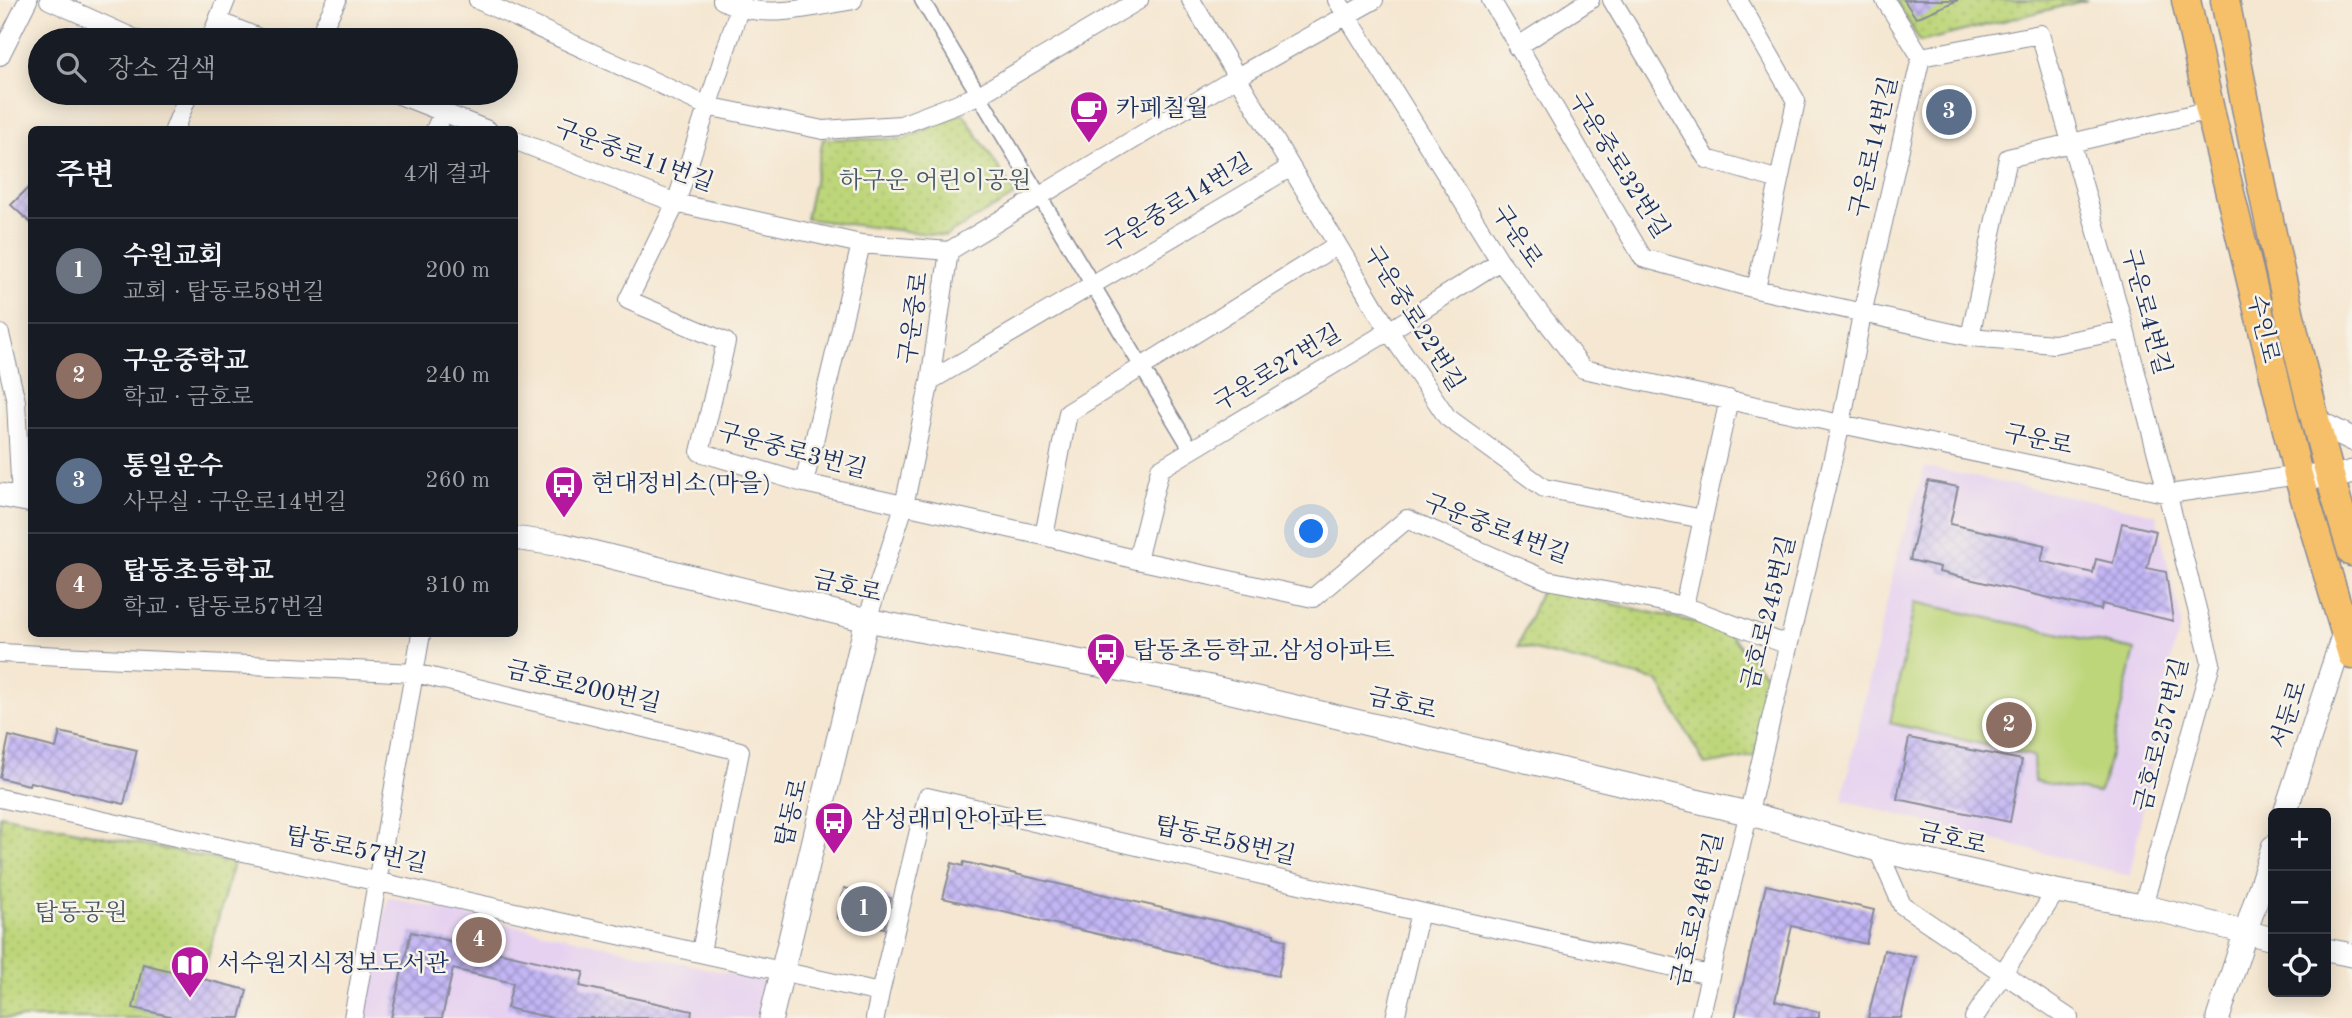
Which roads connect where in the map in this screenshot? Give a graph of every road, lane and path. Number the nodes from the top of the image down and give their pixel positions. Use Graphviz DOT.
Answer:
graph roads {
  1 [pos="28,0"];
  2 [pos="49,0"];
  3 [pos="226,0"];
  4 [pos="337,0"];
  5 [pos="478,0"];
  6 [pos="722,0"];
  7 [pos="853,0"];
  8 [pos="922,0"];
  9 [pos="1139,0"];
  10 [pos="1191,0"];
  11 [pos="1374,0"];
  12 [pos="1490,0"];
  13 [pos="1590,0"];
  14 [pos="1612,0"];
  15 [pos="1738,0"];
  16 [pos="1885,0"];
  17 [pos="2186,0"];
  18 [pos="2225,0"];
  19 [pos="741,5"];
  20 [pos="1342,8"];
  21 [pos="218,21"];
  22 [pos="111,28"];
  23 [pos="215,28"];
  24 [pos="235,28"];
  25 [pos="323,28"];
  26 [pos="1517,47"];
  27 [pos="0,56"];
  28 [pos="1921,57"];
  29 [pos="1237,77"];
  30 [pos="979,95"];
  31 [pos="184,105"];
  32 [pos="425,105"];
  33 [pos="707,106"];
  34 [pos="2210,110"];
  35 [pos="443,112"];
  36 [pos="175,126"];
  37 [pos="437,126"];
  38 [pos="478,126"];
  39 [pos="518,142"];
  40 [pos="2073,143"];
  41 [pos="1291,166"];
  42 [pos="1779,180"];
  43 [pos="1040,197"];
  44 [pos="676,203"];
  45 [pos="861,244"];
  46 [pos="1337,245"];
  47 [pos="949,251"];
  48 [pos="1500,261"];
  49 [pos="1092,285"];
  50 [pos="1756,289"];
  51 [pos="1862,313"];
  52 [pos="2125,330"];
  53 [pos="1389,331"];
  54 [pos="0,334"];
  55 [pos="1970,337"];
  56 [pos="1142,367"];
  57 [pos="930,381"];
  58 [pos="1729,399"];
  59 [pos="2316,421"];
  60 [pos="1842,424"];
  61 [pos="2352,439"];
  62 [pos="1191,449"];
  63 [pos="2298,475"];
  64 [pos="2342,475"];
  65 [pos="804,483"];
  66 [pos="2169,494"];
  67 [pos="17,498"];
  68 [pos="904,506"];
  69 [pos="1703,519"];
  70 [pos="1044,536"];
  71 [pos="518,539"];
  72 [pos="2352,549"];
  73 [pos="1137,561"];
  74 [pos="1685,606"];
  75 [pos="867,620"];
  76 [pos="421,637"];
  77 [pos="2348,644"];
  78 [pos="1788,645"];
  79 [pos="0,653"];
  80 [pos="415,673"];
  81 [pos="0,798"];
  82 [pos="2286,808"];
  83 [pos="1747,813"];
  84 [pos="1878,850"];
  85 [pos="2268,862"];
  86 [pos="375,880"];
  87 [pos="2056,891"];
  88 [pos="2143,906"];
  89 [pos="1420,912"];
  90 [pos="2245,933"];
  91 [pos="2268,938"];
  92 [pos="2331,951"];
  93 [pos="701,952"];
  94 [pos="2352,955"];
  95 [pos="781,971"];
  96 [pos="2003,974"];
  97 [pos="1710,975"];
  98 [pos="880,993"];
  99 [pos="353,1018"];
  100 [pos="771,1018"];
  101 [pos="875,1018"];
  102 [pos="1397,1018"];
  103 [pos="1700,1018"];
  104 [pos="1974,1018"];
  105 [pos="2069,1018"];
  106 [pos="2218,1018"];
  1 -- 27 [label="street"];
  2 -- 22 [label="street"];
  3 -- 21 [label="street"];
  4 -- 25 [label="street"];
  5 -- 33 [label="street"];
  6 -- 19 [label="street"];
  7 -- 19 [label="street"];
  8 -- 30 [label="street, 구운중로14번길"];
  9 -- 30 [label="street"];
  10 -- 29 [label="street, 구운중로22번길"];
  11 -- 20 [label="street, 구운중로"];
  12 -- 26 [label="street, 구운중로32번길"];
  13 -- 26 [label="street"];
  14 -- 42 [label="street"];
  15 -- 42 [label="street"];
  16 -- 28 [label="street, 구운로14번길"];
  17 -- 34 [label="main road, 수인로"];
  18 -- 59 [label="main road, 수인로"];
  19 -- 33 [label="street"];
  20 -- 29 [label="street, 구운중로"];
  20 -- 48 [label="street, 구운로"];
  21 -- 23 [label="street"];
  21 -- 24 [label="street"];
  26 -- 50 [label="street, 구운중로32번길"];
  28 -- 40 [label="street, 구운로4번길"];
  28 -- 51 [label="street, 구운로14번길"];
  29 -- 41 [label="street, 구운중로22번길"];
  29 -- 43 [label="street, 구운중로"];
  30 -- 33 [label="street"];
  30 -- 43 [label="street, 구운중로14번길"];
  31 -- 36 [label="street"];
  32 -- 35 [label="street"];
  33 -- 44 [label="street"];
  34 -- 40 [label="street"];
  34 -- 63 [label="main road, 수인로"];
  35 -- 37 [label="street"];
  35 -- 38 [label="street"];
  39 -- 44 [label="street, 구운중로11번길"];
  40 -- 52 [label="street, 구운로4번길"];
  40 -- 55 [label="street"];
  41 -- 46 [label="street, 구운중로22번길"];
  41 -- 49 [label="street, 구운중로14번길"];
  42 -- 50 [label="street"];
  43 -- 47 [label="street, 구운중로"];
  43 -- 49 [label="street, 구운중로14번길"];
  44 -- 45 [label="street, 구운중로11번길"];
  44 -- 65 [label="street, 구운중로3번길"];
  45 -- 47 [label="street, 구운중로11번길"];
  45 -- 65 [label="street"];
  46 -- 53 [label="street, 구운중로22번길"];
  46 -- 56 [label="street"];
  47 -- 57 [label="street, 구운중로"];
  48 -- 53 [label="street, 구운로27번길"];
  48 -- 58 [label="street, 구운로"];
  49 -- 56 [label="street, 구운중로14번길"];
  49 -- 57 [label="street, 구운중로"];
  50 -- 51 [label="street, 구운중로32번길"];
  51 -- 55 [label="street"];
  51 -- 60 [label="street, 구운로14번길"];
  52 -- 55 [label="street"];
  52 -- 66 [label="street, 구운로4번길"];
  53 -- 62 [label="street, 구운로27번길"];
  53 -- 69 [label="street, 구운중로22번길"];
  54 -- 67 [label="street"];
  56 -- 62 [label="street, 구운중로14번길"];
  56 -- 70 [label="street"];
  57 -- 68 [label="street, 구운중로"];
  58 -- 60 [label="street, 구운로"];
  58 -- 69 [label="street"];
  59 -- 61 [label="street"];
  59 -- 64 [label="main road, 수인로"];
  60 -- 66 [label="street, 구운로"];
  60 -- 78 [label="street, 금호로245번길"];
  62 -- 73 [label="street, 구운로27번길"];
  63 -- 64 [label="street"];
  63 -- 66 [label="street, 구운로"];
  63 -- 77 [label="main road, 수인로"];
  64 -- 72 [label="main road, 수인로"];
  65 -- 68 [label="street, 구운중로3번길"];
  66 -- 88 [label="street, 금호로257번길"];
  68 -- 70 [label="street, 구운중로4번길"];
  68 -- 75 [label="street, 구운중로"];
  69 -- 74 [label="street"];
  70 -- 73 [label="street, 구운중로4번길"];
  71 -- 75 [label="street, 금호로"];
  73 -- 74 [label="street, 구운중로4번길"];
  74 -- 78 [label="street, 구운중로4번길"];
  75 -- 83 [label="street, 금호로"];
  75 -- 95 [label="street, 탑동로"];
  76 -- 80 [label="street"];
  77 -- 82 [label="street, 서둔로"];
  78 -- 83 [label="street, 금호로245번길"];
  79 -- 80 [label="street, 금호로200번길"];
  80 -- 86 [label="street"];
  80 -- 93 [label="street, 금호로200번길"];
  81 -- 86 [label="street, 탑동로57번길"];
  83 -- 84 [label="street, 금호로"];
  83 -- 97 [label="street, 금호로246번길"];
  84 -- 87 [label="street, 금호로"];
  84 -- 96 [label="street"];
  85 -- 90 [label="street"];
  86 -- 93 [label="street, 탑동로57번길"];
  86 -- 99 [label="street"];
  87 -- 88 [label="street, 금호로"];
  87 -- 96 [label="street"];
  88 -- 90 [label="street, 금호로"];
  89 -- 97 [label="street, 탑동로58번길"];
  89 -- 98 [label="street, 탑동로58번길"];
  89 -- 102 [label="street"];
  90 -- 91 [label="street, 금호로"];
  90 -- 106 [label="street"];
  92 -- 94 [label="street"];
  93 -- 95 [label="street, 탑동로57번길"];
  95 -- 98 [label="street"];
  95 -- 100 [label="street, 탑동로"];
  96 -- 104 [label="street"];
  96 -- 105 [label="street"];
  97 -- 103 [label="street, 금호로246번길"];
  98 -- 101 [label="street, 탑동로58번길"];
}
